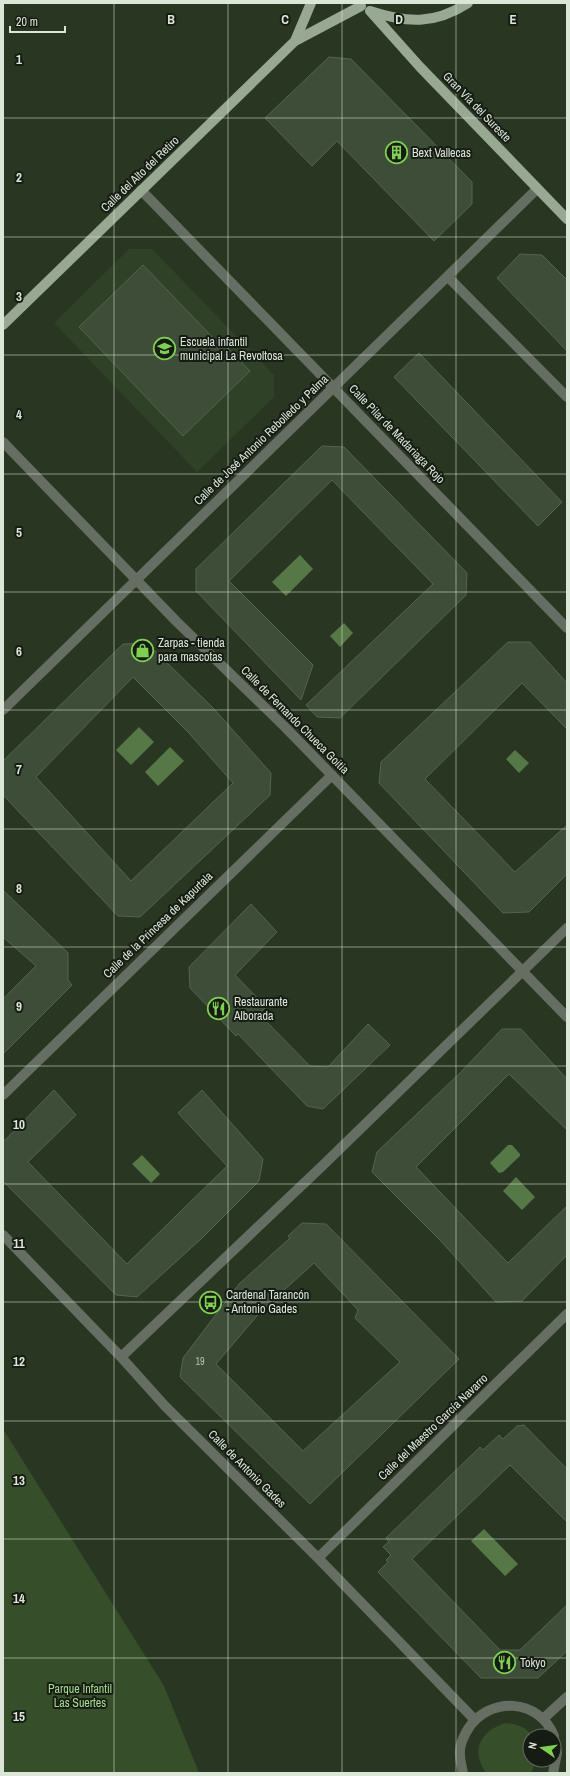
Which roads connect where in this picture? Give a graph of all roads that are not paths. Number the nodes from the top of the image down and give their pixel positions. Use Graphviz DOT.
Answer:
graph roads {
  1 [pos="311,3"];
  2 [pos="468,3"];
  3 [pos="360,4"];
  4 [pos="370,11"];
  5 [pos="295,41"];
  6 [pos="537,189"];
  7 [pos="141,190"];
  8 [pos="567,219"];
  9 [pos="448,277"];
  10 [pos="3,325"];
  11 [pos="333,388"];
  12 [pos="567,397"];
  13 [pos="3,442"];
  14 [pos="136,580"];
  15 [pos="567,628"];
  16 [pos="3,710"];
  17 [pos="332,775"];
  18 [pos="567,928"];
  19 [pos="522,971"];
  20 [pos="567,1017"];
  21 [pos="3,1095"];
  22 [pos="3,1235"];
  23 [pos="567,1314"];
  24 [pos="121,1357"];
  25 [pos="318,1558"];
  26 [pos="567,1697"];
  27 [pos="474,1719"];
  28 [pos="543,1719"];
  29 [pos="548,1728"];
  30 [pos="463,1773"];
  1 -- 5 [label="main road, Calle del Alto del Retiro"];
  2 -- 4 [label="main road"];
  3 -- 4 [label="main road"];
  3 -- 5 [label="main road, Calle del Alto del Retiro"];
  4 -- 6 [label="main road, Gran Vía del Sureste"];
  5 -- 7 [label="main road, Calle del Alto del Retiro"];
  6 -- 8 [label="main road, Gran Vía del Sureste"];
  6 -- 9 [label="street, Calle de José Antonio Rebolledo y Palma"];
  7 -- 10 [label="main road, Calle del Alto del Retiro"];
  7 -- 11 [label="street, Calle Pilar de Madariaga Rojo"];
  9 -- 11 [label="street, Calle de José Antonio Rebolledo y Palma"];
  9 -- 12 [label="street"];
  11 -- 14 [label="street, Calle de José Antonio Rebolledo y Palma"];
  11 -- 15 [label="street, Calle Pilar de Madariaga Rojo"];
  13 -- 14 [label="street, Calle de Fernando Chueca Goitia"];
  14 -- 16 [label="street, Calle de José Antonio Rebolledo y Palma"];
  14 -- 17 [label="street, Calle de Fernando Chueca Goitia"];
  17 -- 19 [label="street, Calle de Fernando Chueca Goitia"];
  17 -- 21 [label="street, Calle de la Princesa de Kapurtala"];
  18 -- 19 [label="street"];
  19 -- 20 [label="street, Calle de Fernando Chueca Goitia"];
  19 -- 24 [label="street"];
  22 -- 24 [label="street, Calle de Antonio Gades"];
  23 -- 25 [label="street, Calle del Maestro García Navarro"];
  24 -- 25 [label="street, Calle de Antonio Gades"];
  25 -- 27 [label="street, Calle de Antonio Gades"];
  26 -- 28 [label="street"];
  27 -- 28 [label="street"];
  27 -- 30 [label="street"];
  28 -- 29 [label="street"];
}
